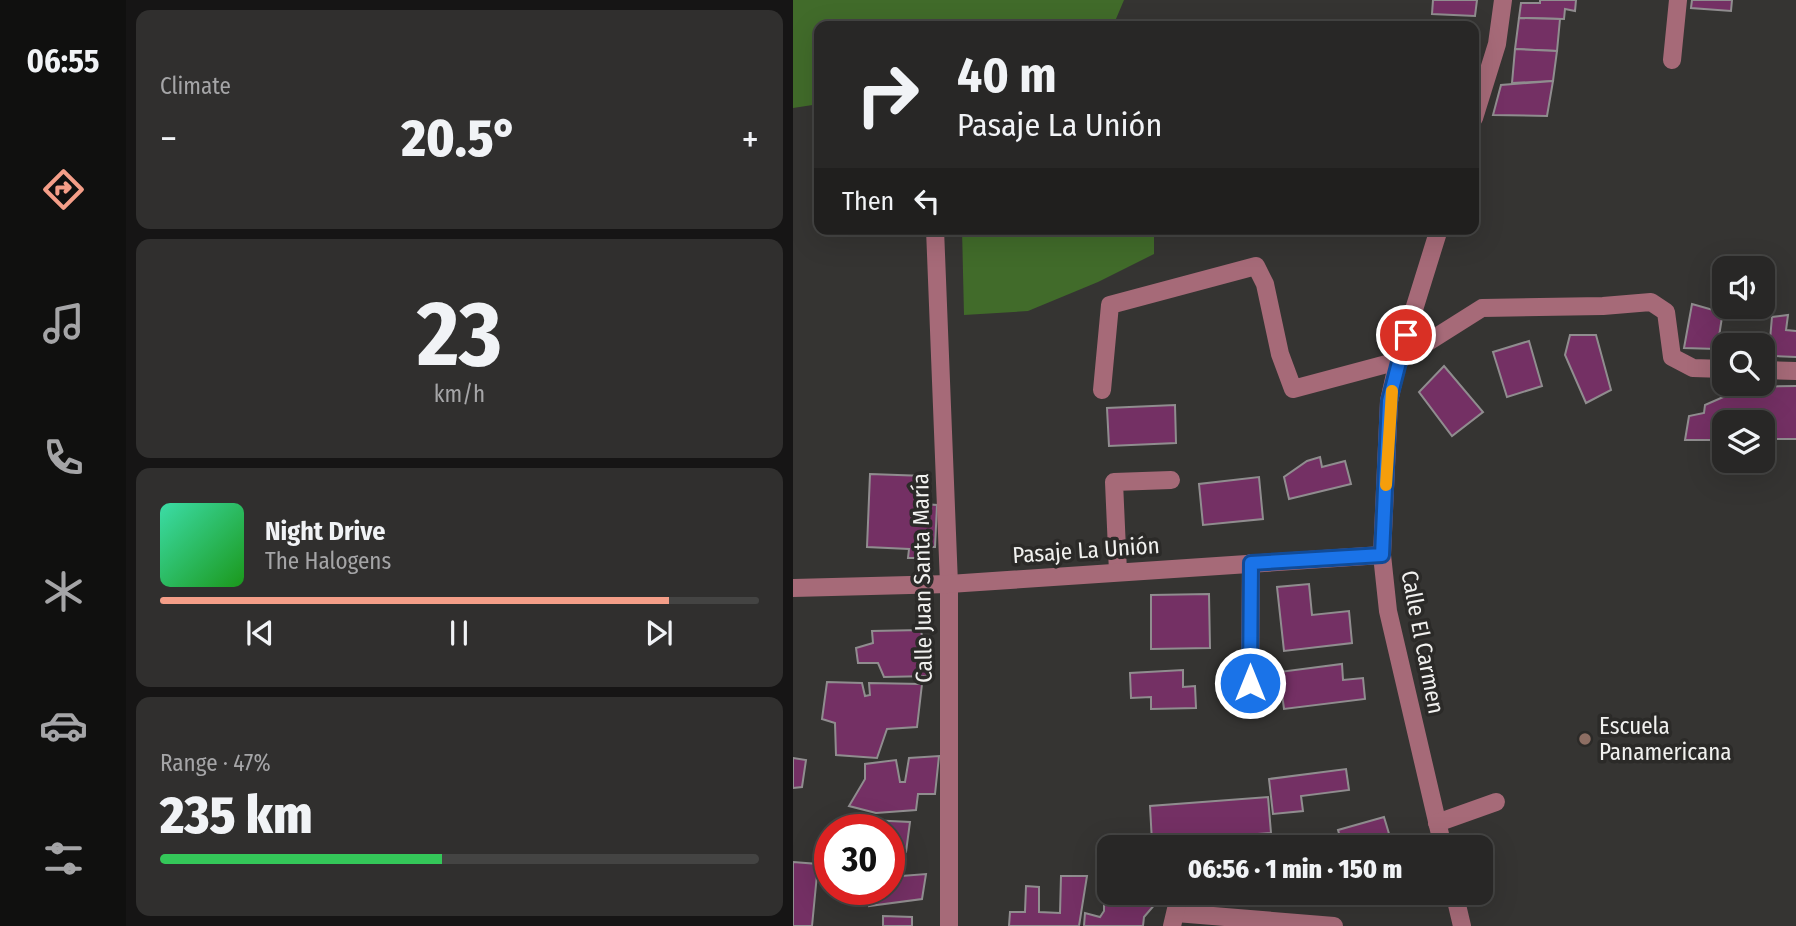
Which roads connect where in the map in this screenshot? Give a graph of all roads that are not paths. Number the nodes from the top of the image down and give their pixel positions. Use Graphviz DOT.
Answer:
graph roads {
  1 [pos="1503,0"];
  2 [pos="1678,0"];
  3 [pos="1672,60"];
  4 [pos="1479,102"];
  5 [pos="935,235"];
  6 [pos="1437,235"];
  7 [pos="1398,361"];
  8 [pos="1712,369"];
  9 [pos="1775,370"];
  10 [pos="1796,371"];
  11 [pos="1102,390"];
  12 [pos="1171,480"];
  13 [pos="1382,555"];
  14 [pos="1251,563"];
  15 [pos="1118,572"];
  16 [pos="949,584"];
  17 [pos="793,589"];
  18 [pos="1250,683"];
  19 [pos="1496,802"];
  20 [pos="1437,823"];
  21 [pos="1440,835"];
  22 [pos="1457,905"];
  23 [pos="1174,919"];
  24 [pos="949,926"];
  25 [pos="1334,926"];
  26 [pos="1462,926"];
  1 -- 4 [label="street"];
  2 -- 3 [label="street"];
  5 -- 16 [label="street, Calle Juan Santa María"];
  6 -- 7 [label="street, Calle El Carmen"];
  7 -- 8 [label="street"];
  7 -- 11 [label="street"];
  7 -- 13 [label="street, Calle El Carmen"];
  9 -- 10 [label="street"];
  12 -- 15 [label="street"];
  13 -- 14 [label="street, Pasaje La Unión"];
  13 -- 20 [label="street, Calle El Carmen"];
  14 -- 15 [label="street, Pasaje La Unión"];
  14 -- 18 [label="street"];
  15 -- 16 [label="street, Pasaje La Unión"];
  16 -- 17 [label="street, Pasaje La Unión"];
  16 -- 24 [label="street, Calle Juan Santa María"];
  19 -- 20 [label="street"];
  20 -- 21 [label="street, Calle El Carmen"];
  22 -- 26 [label="street"];
  23 -- 25 [label="street"];
}
